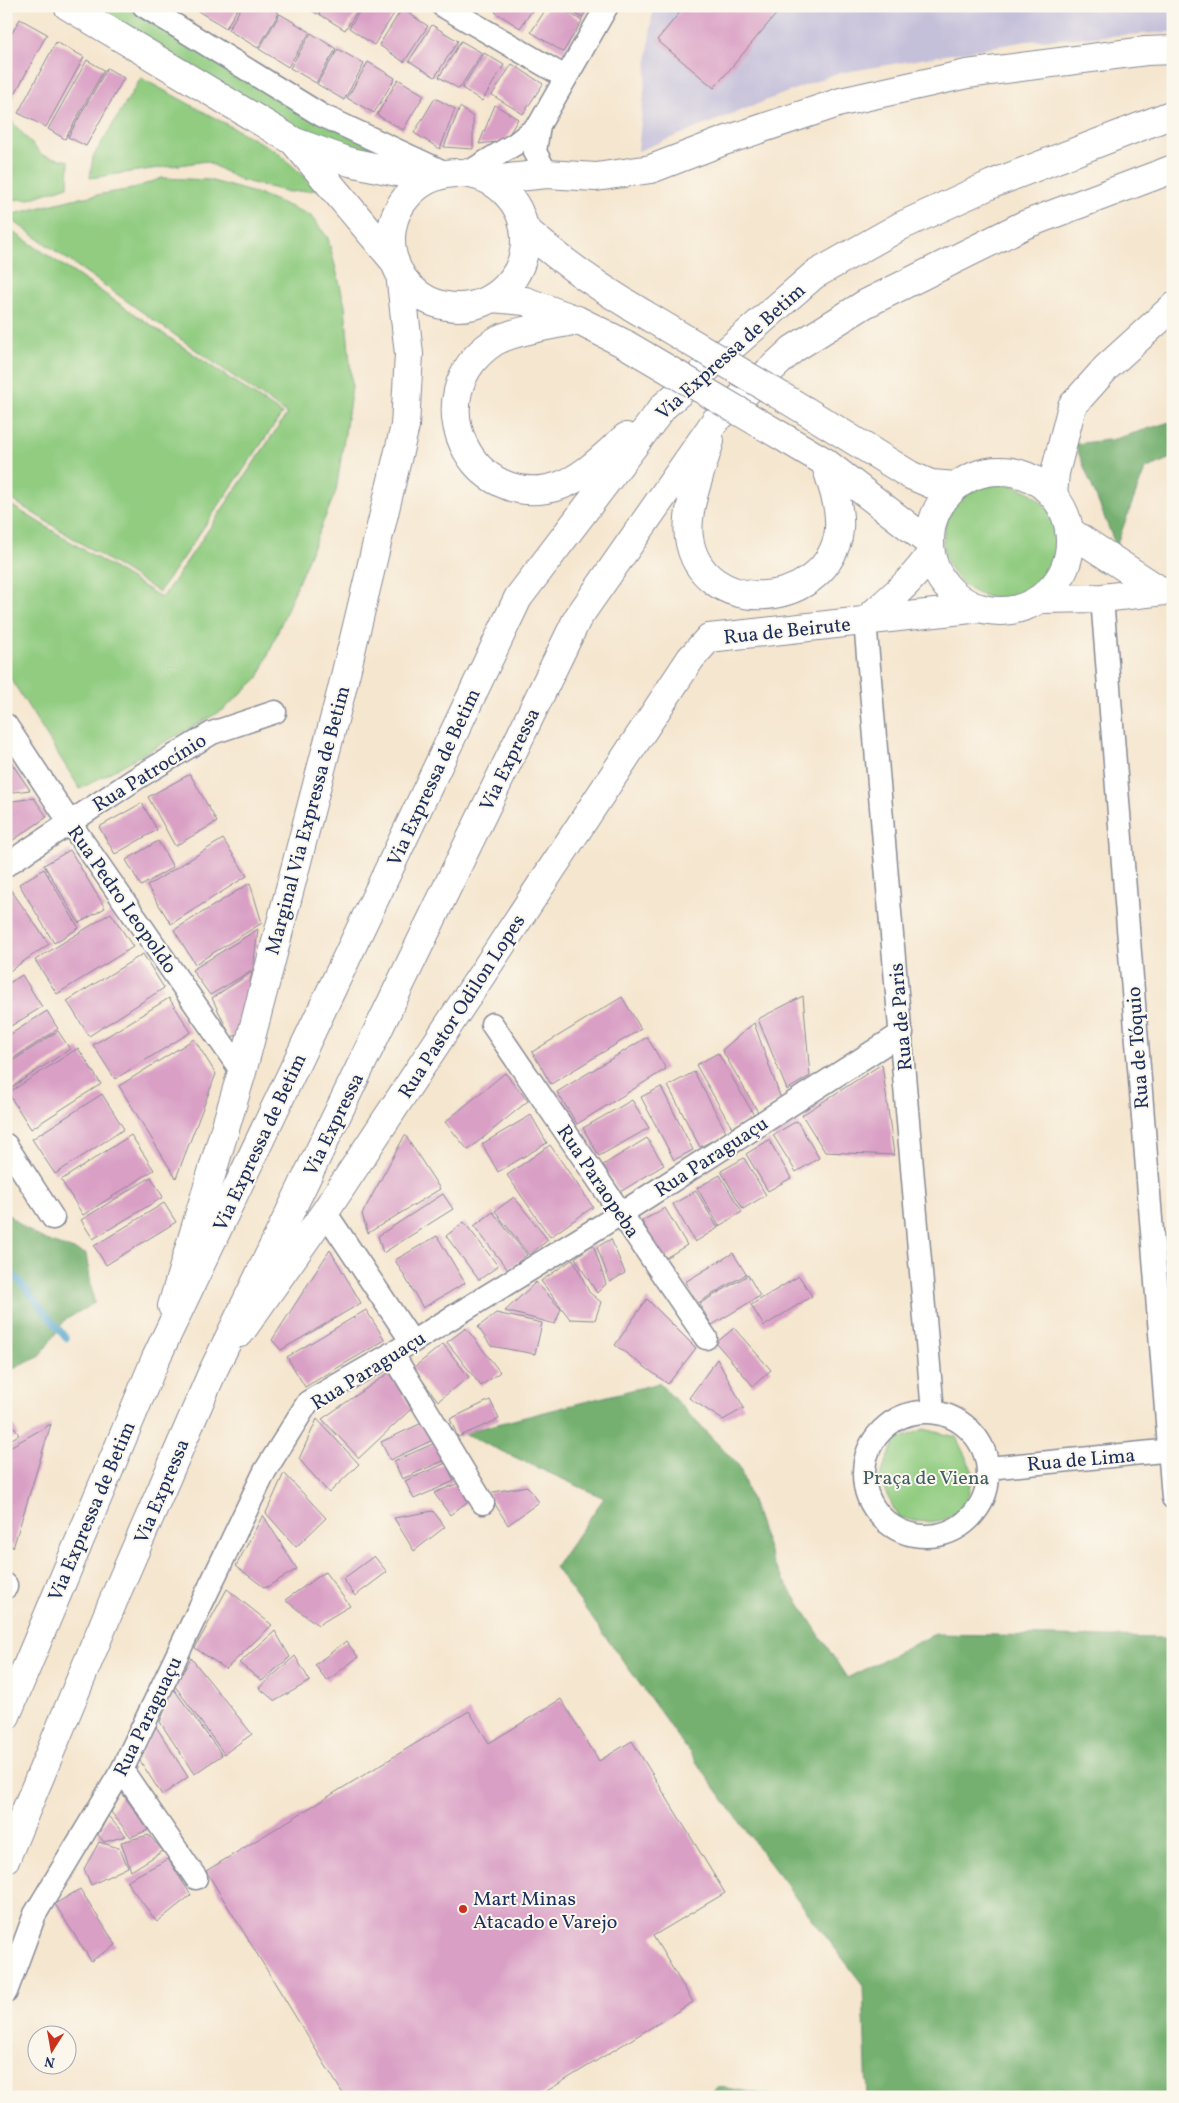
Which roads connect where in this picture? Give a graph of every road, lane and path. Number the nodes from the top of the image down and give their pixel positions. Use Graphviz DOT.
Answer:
graph roads {
  1 [pos="68,6"];
  2 [pos="144,6"];
  3 [pos="443,6"];
  4 [pos="606,6"];
  5 [pos="1173,50"];
  6 [pos="564,77"];
  7 [pos="1173,114"];
  8 [pos="539,125"];
  9 [pos="295,142"];
  10 [pos="1173,169"];
  11 [pos="547,174"];
  12 [pos="458,177"];
  13 [pos="525,229"];
  14 [pos="397,268"];
  15 [pos="492,298"];
  16 [pos="1173,307"];
  17 [pos="577,320"];
  18 [pos="664,406"];
  19 [pos="716,420"];
  20 [pos="825,462"];
  21 [pos="956,486"];
  22 [pos="1053,495"];
  23 [pos="1069,531"];
  24 [pos="930,548"];
  25 [pos="1167,591"];
  26 [pos="1102,598"];
  27 [pos="1039,599"];
  28 [pos="980,608"];
  29 [pos="865,622"];
  30 [pos="709,638"];
  31 [pos="275,712"];
  32 [pos="6,725"];
  33 [pos="70,823"];
  34 [pos="6,865"];
  35 [pos="492,1024"];
  36 [pos="902,1033"];
  37 [pos="242,1072"];
  38 [pos="6,1145"];
  39 [pos="325,1212"];
  40 [pos="622,1213"];
  41 [pos="53,1218"];
  42 [pos="706,1338"];
  43 [pos="412,1342"];
  44 [pos="392,1353"];
  45 [pos="156,1358"];
  46 [pos="212,1373"];
  47 [pos="933,1412"];
  48 [pos="1170,1450"];
  49 [pos="988,1468"];
  50 [pos="1173,1498"];
  51 [pos="483,1503"];
  52 [pos="6,1716"];
  53 [pos="122,1770"];
  54 [pos="6,1858"];
  55 [pos="196,1878"];
  56 [pos="6,1992"];
  1 -- 9 [label="main road"];
  2 -- 12 [label="street"];
  3 -- 6 [label="street"];
  4 -- 6 [label="street"];
  5 -- 11 [label="main road"];
  6 -- 8 [label="street"];
  7 -- 18 [label="main road, Via Expressa de Betim"];
  8 -- 11 [label="street"];
  8 -- 12 [label="street"];
  9 -- 12 [label="main road"];
  9 -- 14 [label="main road"];
  10 -- 19 [label="main road, Via Expressa de Betim"];
  11 -- 12 [label="main road"];
  12 -- 13 [label="main road"];
  12 -- 14 [label="main road"];
  13 -- 15 [label="main road"];
  13 -- 21 [label="main road, bridge"];
  14 -- 15 [label="main road"];
  14 -- 37 [label="main road, Marginal Via Expressa de Betim"];
  15 -- 17 [label="main road"];
  16 -- 22 [label="main road"];
  17 -- 18 [label="main road"];
  17 -- 20 [label="main road, bridge"];
  18 -- 45 [label="main road, Via Expressa de Betim"];
  19 -- 20 [label="main road"];
  19 -- 46 [label="main road, Via Expressa"];
  20 -- 24 [label="main road"];
  21 -- 22 [label="main road"];
  21 -- 24 [label="main road"];
  22 -- 23 [label="main road"];
  23 -- 25 [label="main road"];
  23 -- 27 [label="main road"];
  24 -- 28 [label="main road"];
  24 -- 29 [label="main road, Rua de Beirute"];
  25 -- 26 [label="main road"];
  26 -- 27 [label="main road"];
  26 -- 48 [label="street, Rua de Tóquio"];
  27 -- 28 [label="main road"];
  28 -- 29 [label="main road, Rua de Beirute"];
  29 -- 30 [label="main road, Rua de Beirute"];
  29 -- 36 [label="street, Rua de Paris"];
  30 -- 39 [label="main road, Rua Pastor Odilon Lopes"];
  31 -- 33 [label="street, Rua Patrocínio"];
  32 -- 33 [label="street, Rua Pedro Leopoldo"];
  33 -- 34 [label="street, Rua Patrocínio"];
  33 -- 37 [label="street, Rua Pedro Leopoldo"];
  35 -- 40 [label="street, Rua Paraopeba"];
  36 -- 40 [label="street, Rua Paraguaçu"];
  36 -- 47 [label="street, Rua de Paris"];
  37 -- 45 [label="main road, Marginal Via Expressa de Betim"];
  38 -- 41 [label="street"];
  39 -- 43 [label="street"];
  39 -- 46 [label="main road, Rua Pastor Odilon Lopes"];
  40 -- 42 [label="street, Rua Paraopeba"];
  40 -- 43 [label="street, Rua Paraguaçu"];
  43 -- 44 [label="street, Rua Paraguaçu"];
  44 -- 51 [label="street"];
  44 -- 53 [label="street, Rua Paraguaçu"];
  45 -- 52 [label="main road, Via Expressa de Betim"];
  46 -- 54 [label="main road, Via Expressa"];
  47 -- 49 [label="street"];
  47 -- 49 [label="street"];
  48 -- 49 [label="street, Rua de Lima"];
  48 -- 50 [label="street, Rua de Tóquio"];
  53 -- 55 [label="street"];
  53 -- 56 [label="street, Rua Paraguaçu"];
}
